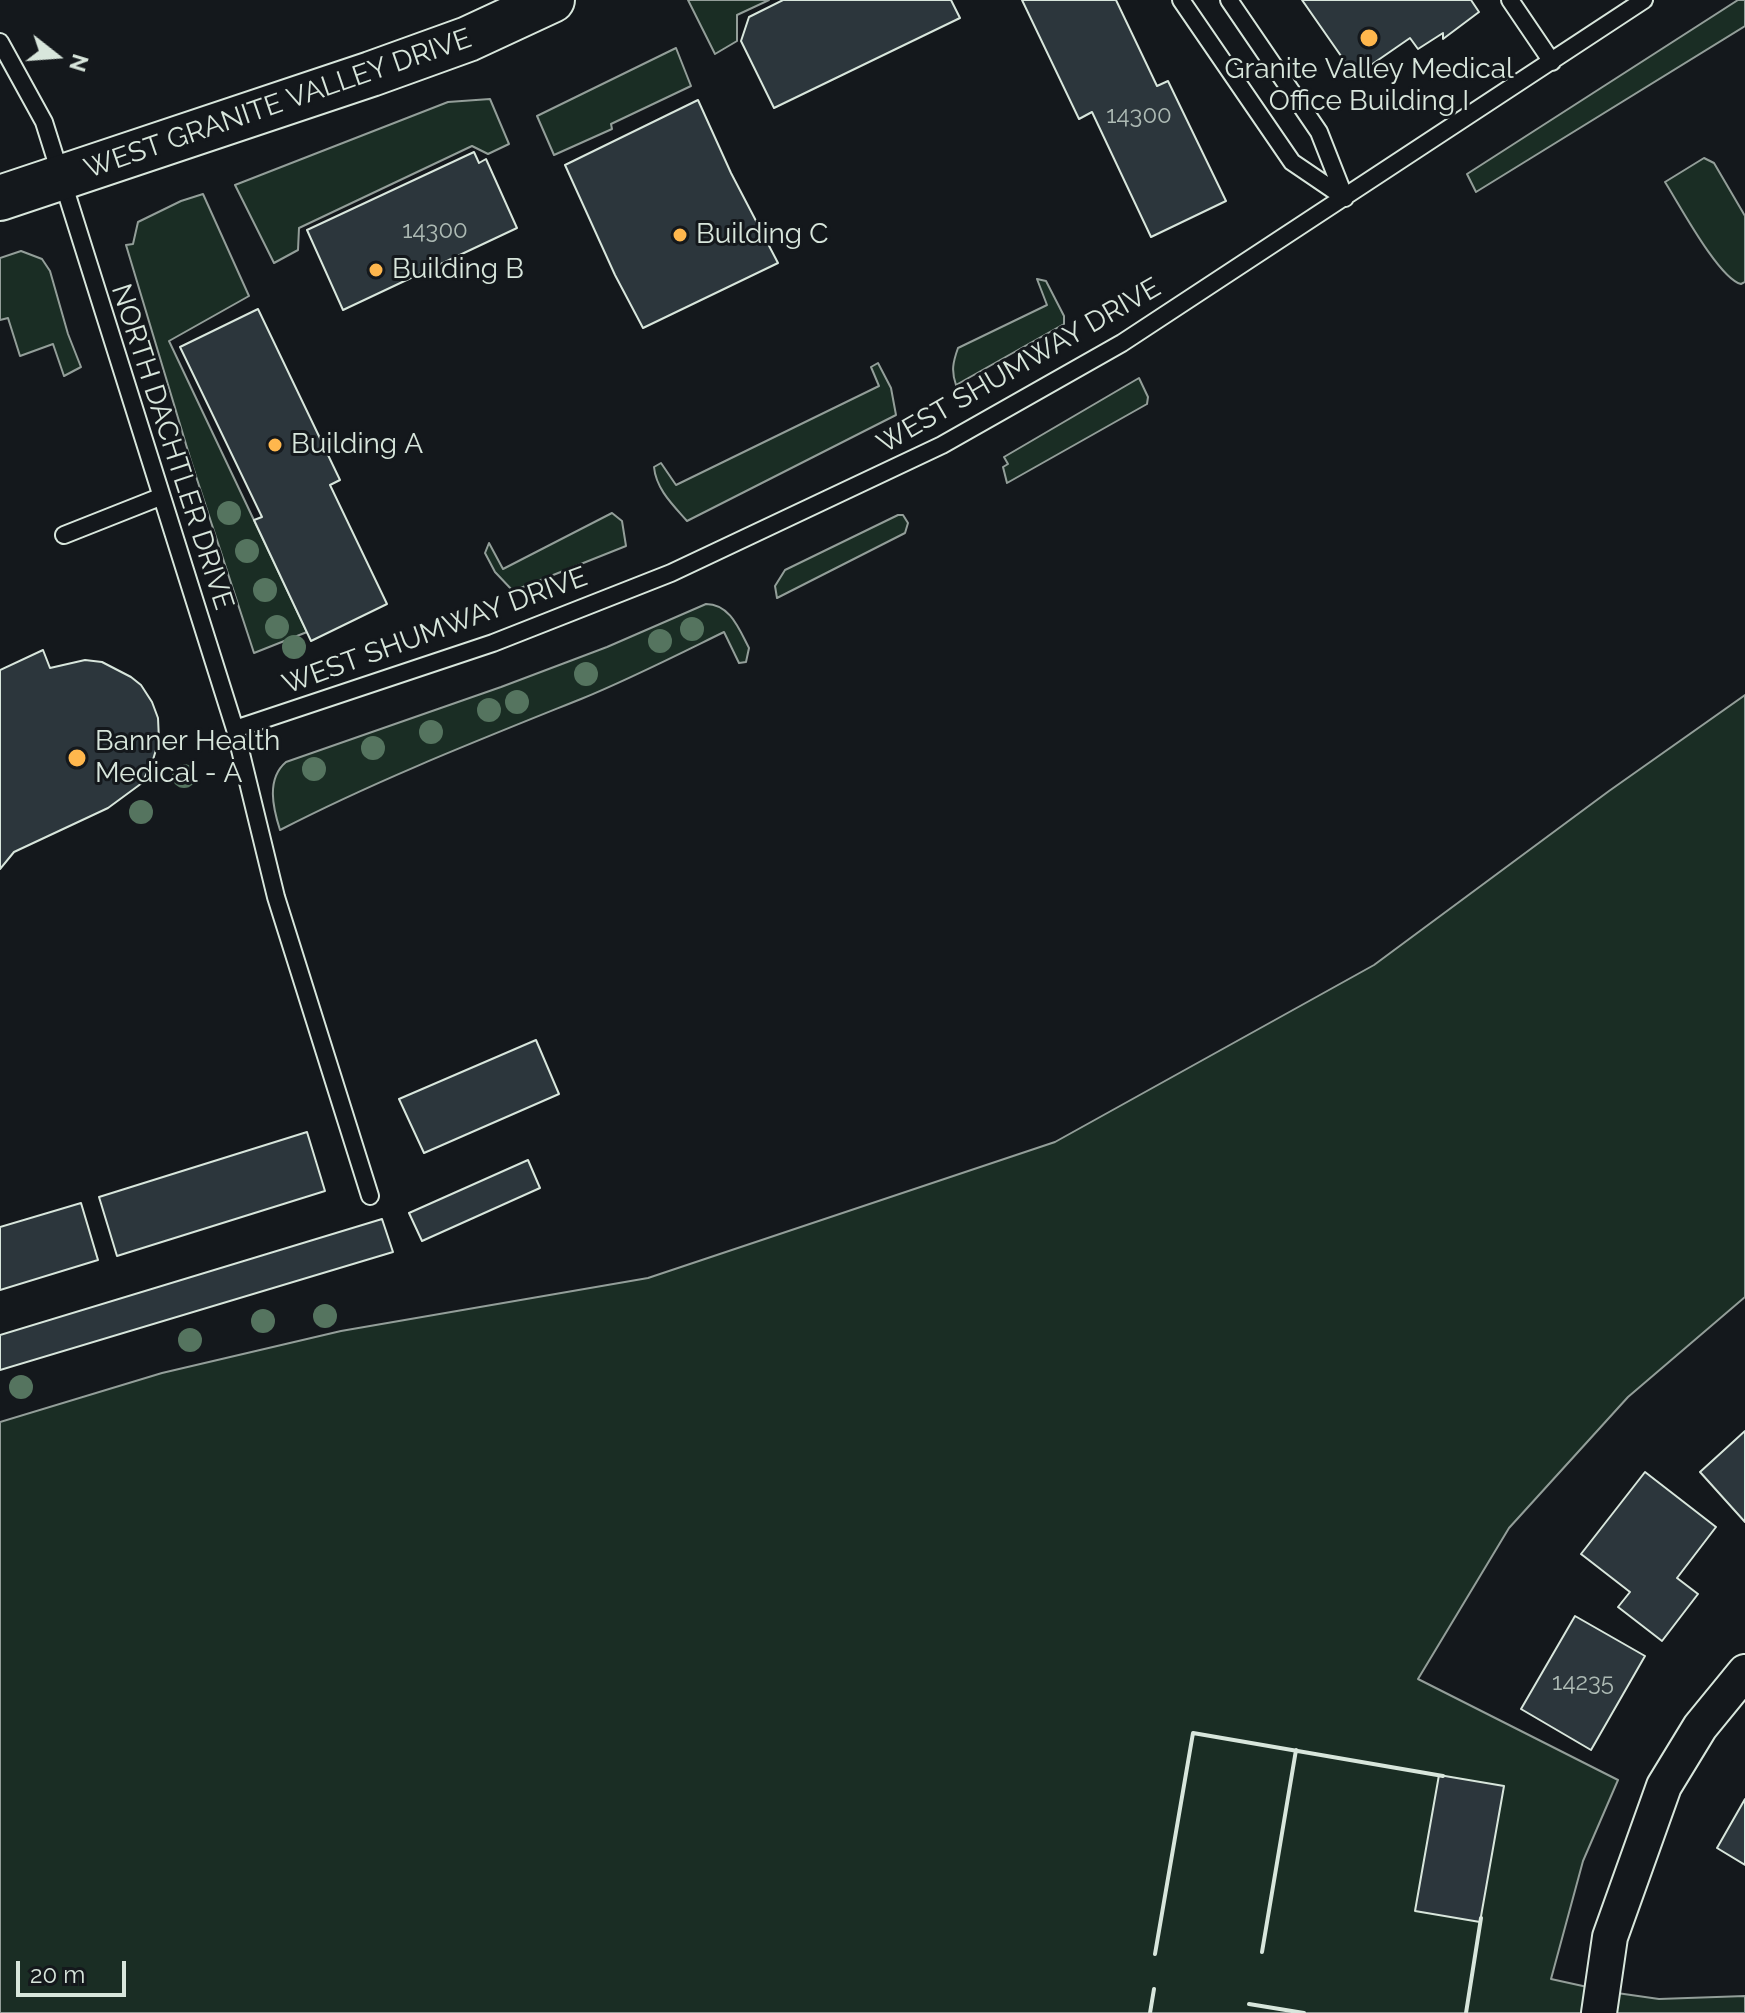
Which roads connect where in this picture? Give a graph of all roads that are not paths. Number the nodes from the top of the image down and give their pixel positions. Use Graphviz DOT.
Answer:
graph roads {
  1 [pos="552,0"];
  2 [pos="1181,0"];
  3 [pos="1229,0"];
  4 [pos="1510,0"];
  5 [pos="1644,0"];
  6 [pos="0,42"];
  7 [pos="1552,62"];
  8 [pos="61,179"];
  9 [pos="0,198"];
  10 [pos="1345,198"];
  11 [pos="160,497"];
  12 [pos="64,535"];
  13 [pos="235,729"];
  14 [pos="370,1196"];
  15 [pos="1745,1672"];
  16 [pos="1599,2013"];
  1 -- 8 [label="street, WEST GRANITE VALLEY DRIVE"];
  2 -- 10 [label="lane"];
  3 -- 10 [label="lane"];
  4 -- 7 [label="lane"];
  5 -- 7 [label="lane, WEST SHUMWAY DRIVE"];
  6 -- 8 [label="lane, NORTH DACHTLER DRIVE"];
  7 -- 10 [label="lane, WEST SHUMWAY DRIVE"];
  8 -- 9 [label="street, WEST GRANITE VALLEY DRIVE"];
  8 -- 11 [label="lane, NORTH DACHTLER DRIVE"];
  10 -- 13 [label="lane, WEST SHUMWAY DRIVE"];
  11 -- 12 [label="lane"];
  11 -- 13 [label="lane, NORTH DACHTLER DRIVE"];
  13 -- 14 [label="lane, NORTH DACHTLER DRIVE"];
  15 -- 16 [label="street"];
}
